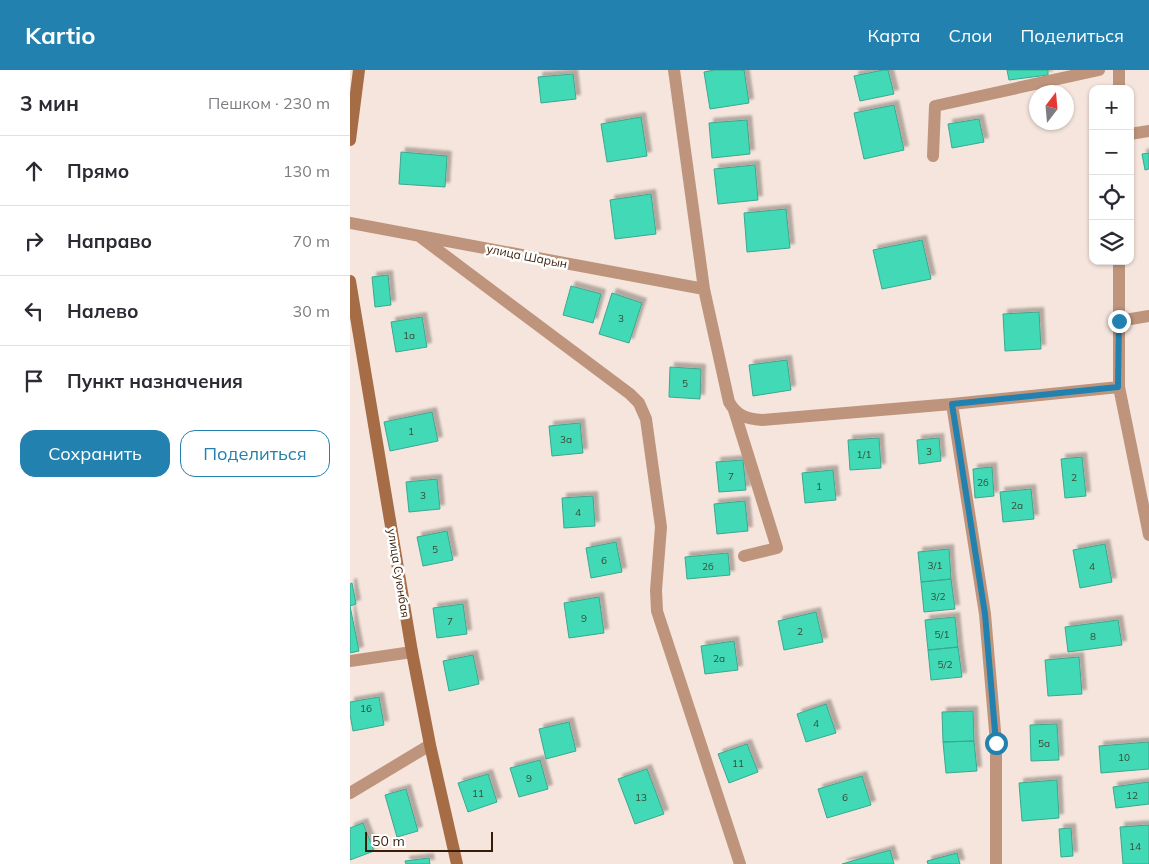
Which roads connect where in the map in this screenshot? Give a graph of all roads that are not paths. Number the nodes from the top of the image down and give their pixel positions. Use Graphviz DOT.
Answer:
graph roads {
  1 [pos="359,70"];
  2 [pos="674,70"];
  3 [pos="1099,70"];
  4 [pos="1119,70"];
  5 [pos="1119,85"];
  6 [pos="1149,131"];
  7 [pos="1134,133"];
  8 [pos="350,140"];
  9 [pos="934,156"];
  10 [pos="350,222"];
  11 [pos="419,236"];
  12 [pos="1119,265"];
  13 [pos="350,281"];
  14 [pos="704,289"];
  15 [pos="1149,316"];
  16 [pos="1119,321"];
  17 [pos="1118,387"];
  18 [pos="952,404"];
  19 [pos="734,410"];
  20 [pos="1149,535"];
  21 [pos="744,556"];
  22 [pos="412,652"];
  23 [pos="350,661"];
  24 [pos="430,745"];
  25 [pos="350,793"];
  26 [pos="457,864"];
  27 [pos="740,864"];
  28 [pos="996,864"];
  1 -- 8 [label="main road"];
  2 -- 14 [label="street"];
  3 -- 9 [label="street"];
  4 -- 5 [label="street"];
  6 -- 7 [label="street"];
  10 -- 11 [label="street, улица Шарын"];
  11 -- 14 [label="street, улица Шарын"];
  11 -- 27 [label="street"];
  12 -- 16 [label="street"];
  13 -- 22 [label="main road, улица Суюнбая"];
  14 -- 19 [label="street"];
  15 -- 16 [label="street"];
  16 -- 17 [label="street"];
  17 -- 18 [label="street"];
  17 -- 20 [label="street"];
  18 -- 19 [label="street"];
  18 -- 28 [label="street"];
  19 -- 21 [label="street"];
  22 -- 23 [label="street"];
  22 -- 24 [label="main road, улица Суюнбая"];
  24 -- 25 [label="street"];
  24 -- 26 [label="main road, улица Суюнбая"];
}
